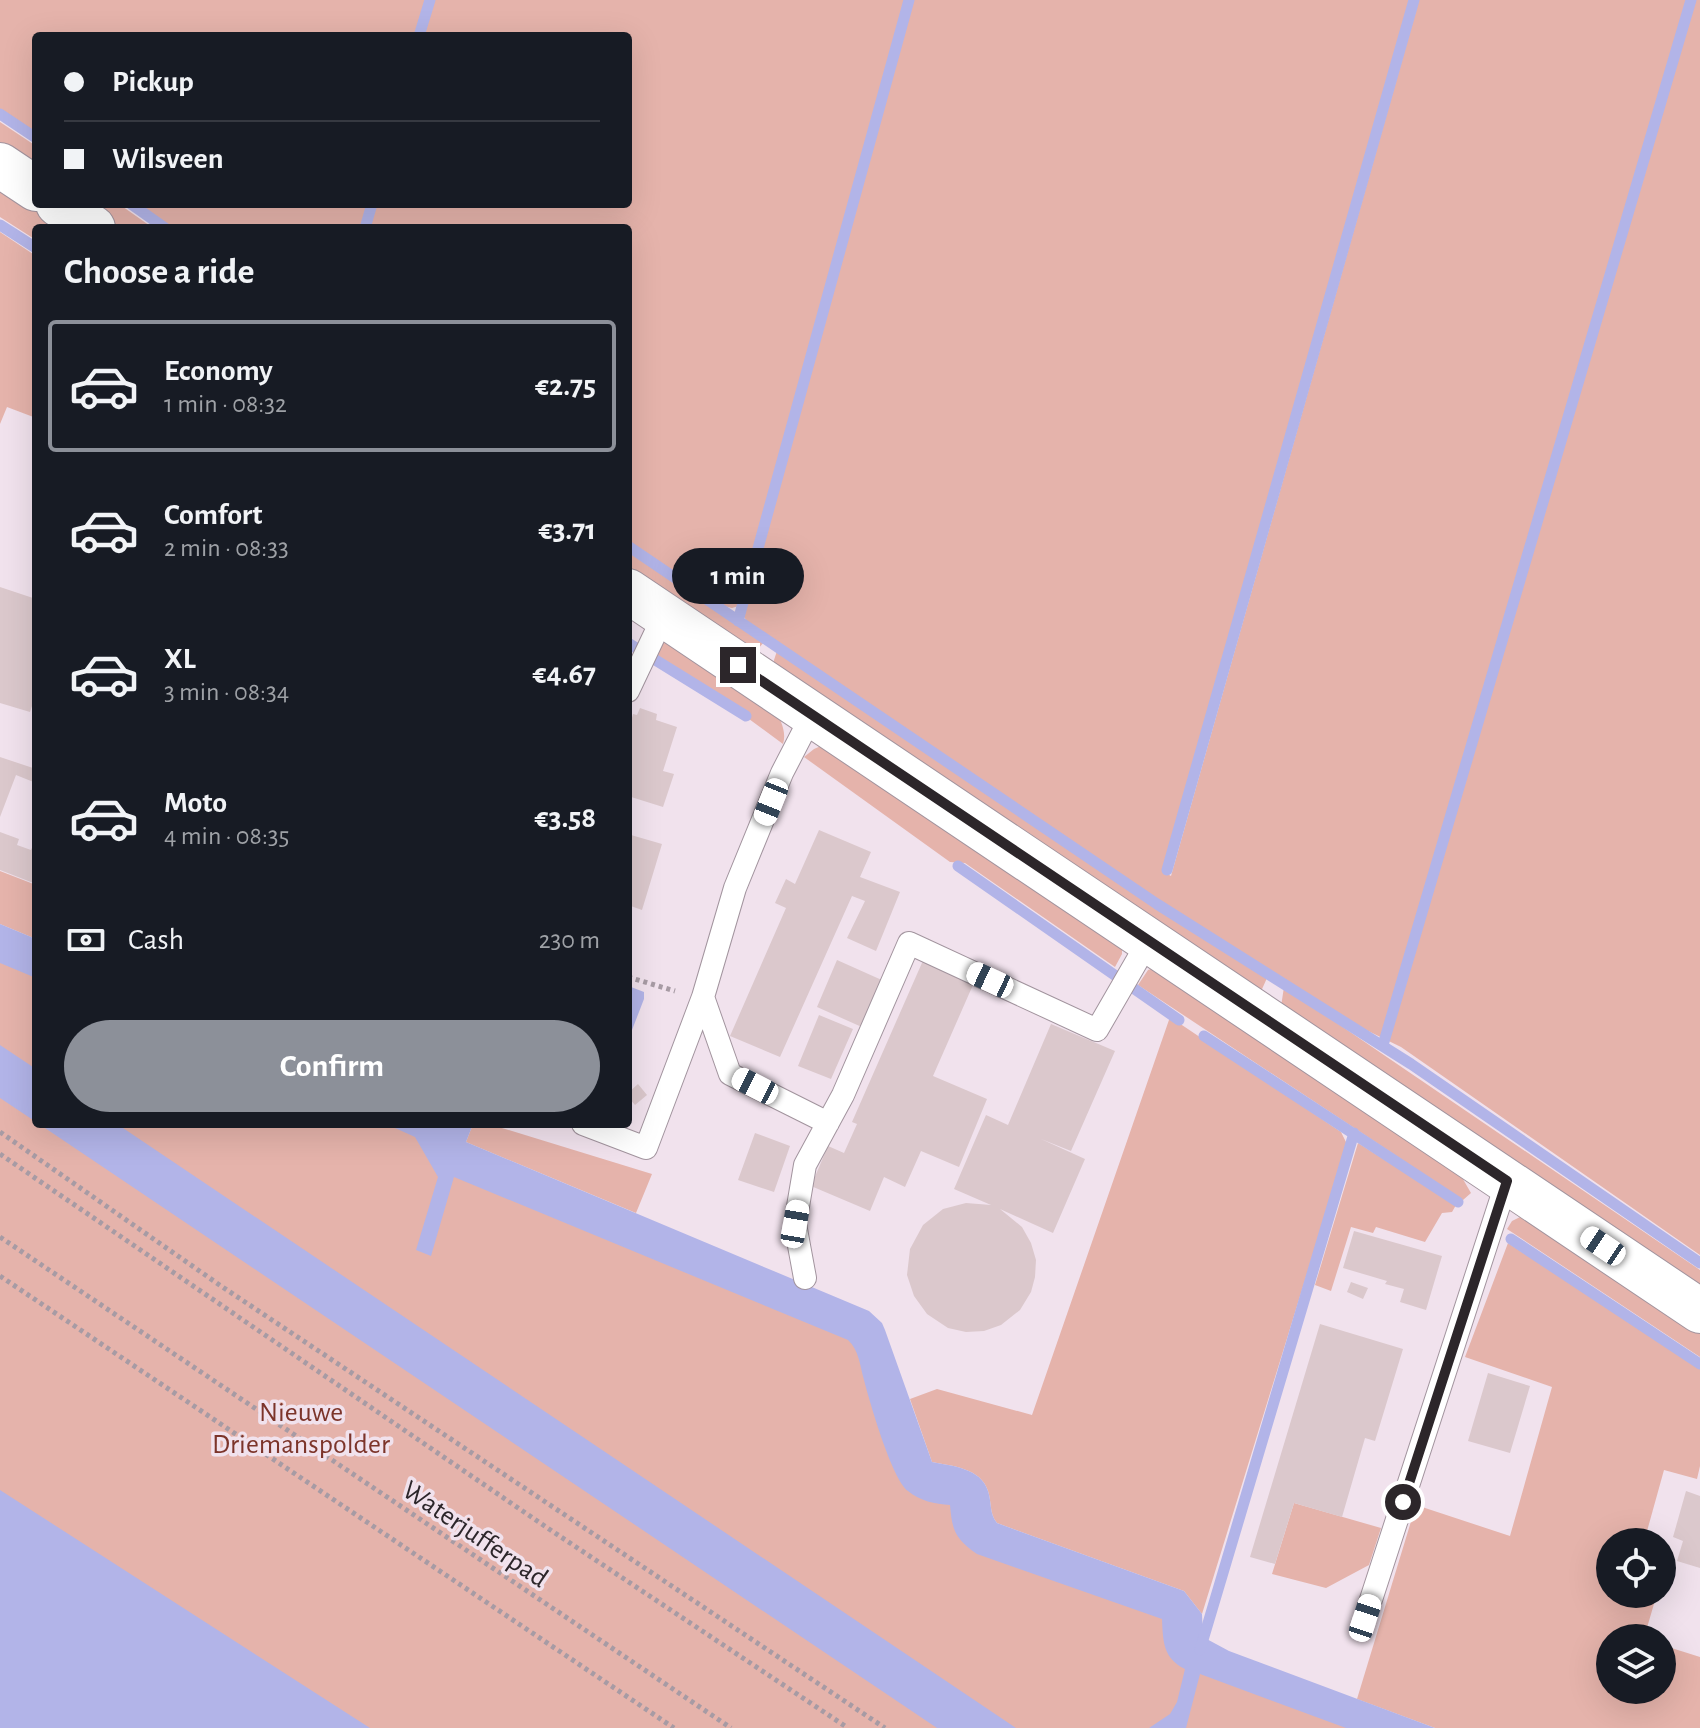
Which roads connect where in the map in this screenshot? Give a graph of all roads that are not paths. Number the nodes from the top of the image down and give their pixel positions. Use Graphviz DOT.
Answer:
graph roads {
  1 [pos="0,165"];
  2 [pos="32,186"];
  3 [pos="64,208"];
  4 [pos="87,224"];
  5 [pos="632,596"];
  6 [pos="657,630"];
  7 [pos="632,683"];
  8 [pos="803,732"];
  9 [pos="1138,958"];
  10 [pos="703,997"];
  11 [pos="828,1123"];
  12 [pos="594,1128"];
  13 [pos="1507,1181"];
  14 [pos="805,1278"];
  15 [pos="1700,1311"];
  16 [pos="1365,1618"];
  1 -- 2 [label="street"];
  3 -- 4 [label="street"];
  5 -- 6 [label="street"];
  6 -- 7 [label="lane"];
  6 -- 8 [label="street"];
  8 -- 9 [label="street"];
  8 -- 10 [label="lane"];
  9 -- 11 [label="lane"];
  9 -- 13 [label="street"];
  10 -- 11 [label="lane"];
  10 -- 12 [label="lane"];
  11 -- 14 [label="lane"];
  13 -- 15 [label="street"];
  13 -- 16 [label="lane"];
}
